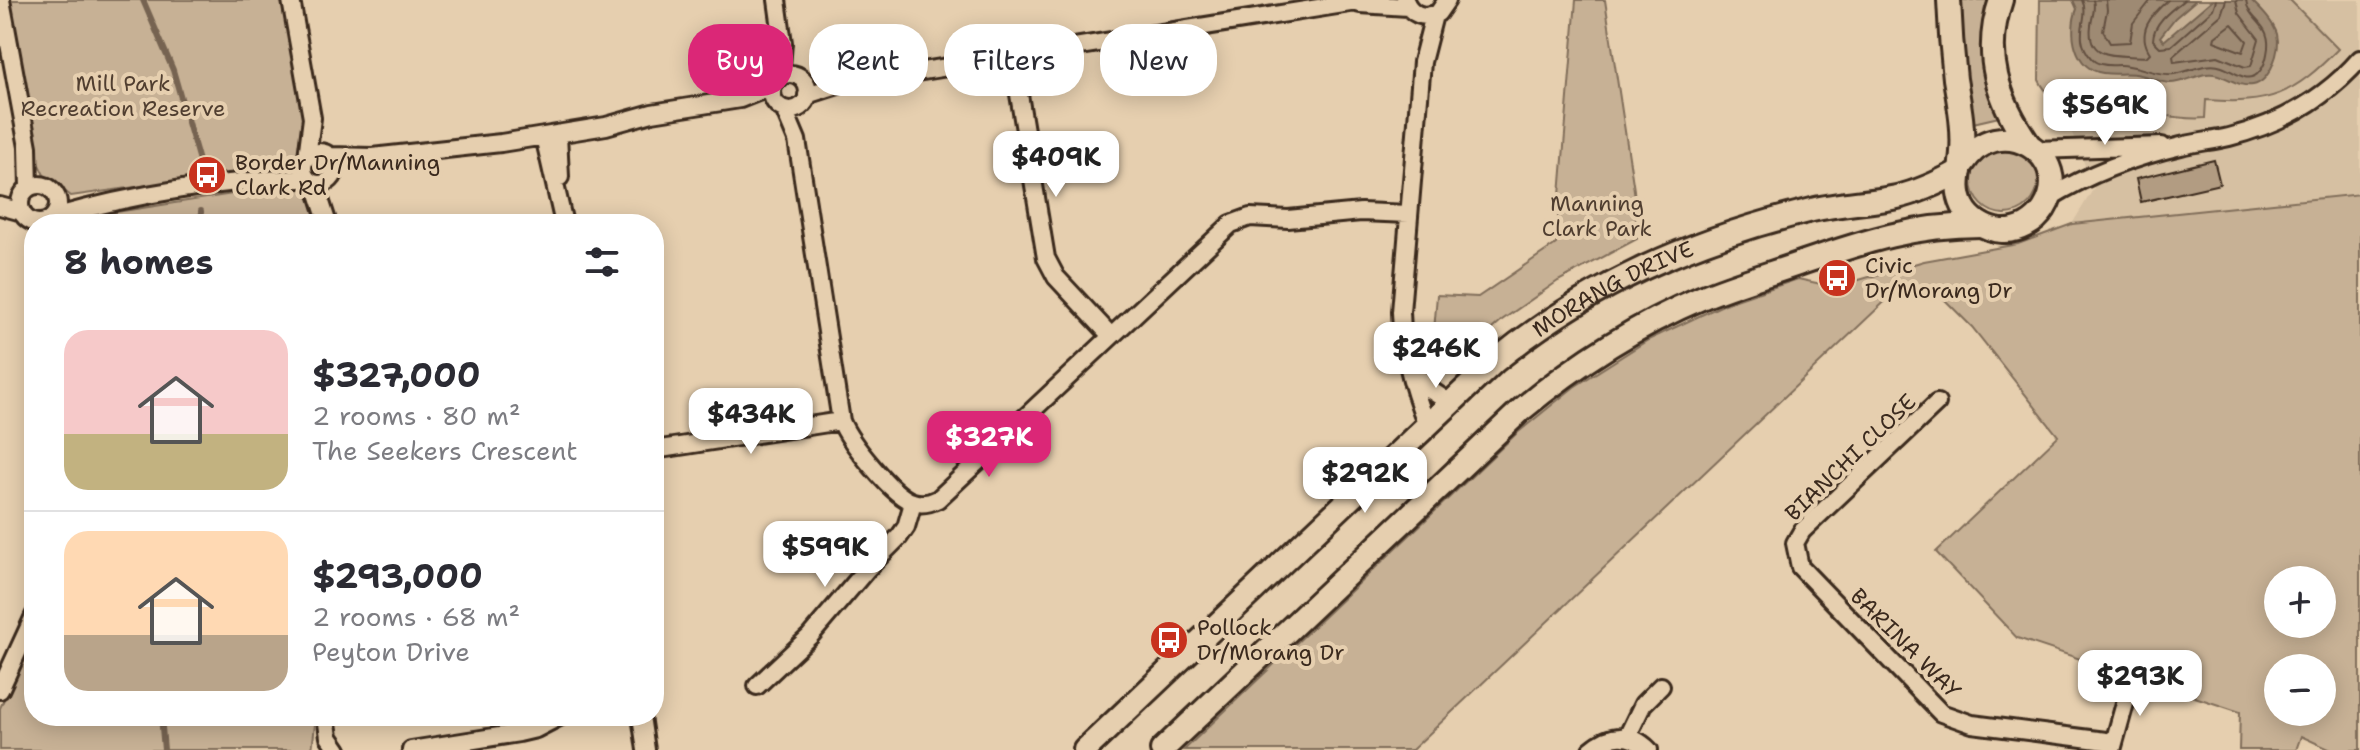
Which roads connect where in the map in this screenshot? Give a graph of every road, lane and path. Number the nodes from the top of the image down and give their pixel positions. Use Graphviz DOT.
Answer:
graph roads {
  1 [pos="1,0"];
  2 [pos="291,0"];
  3 [pos="777,0"];
  4 [pos="1447,0"];
  5 [pos="1949,0"];
  6 [pos="2001,0"];
  7 [pos="1364,2"];
  8 [pos="1416,9"];
  9 [pos="780,24"];
  10 [pos="1084,47"];
  11 [pos="2360,59"];
  12 [pos="944,68"];
  13 [pos="793,92"];
  14 [pos="761,96"];
  15 [pos="791,96"];
  16 [pos="1019,96"];
  17 [pos="312,118"];
  18 [pos="551,135"];
  19 [pos="2182,146"];
  20 [pos="2032,147"];
  21 [pos="306,159"];
  22 [pos="1961,168"];
  23 [pos="324,171"];
  24 [pos="264,179"];
  25 [pos="28,196"];
  26 [pos="0,197"];
  27 [pos="2049,198"];
  28 [pos="58,200"];
  29 [pos="100,204"];
  30 [pos="0,206"];
  31 [pos="27,214"];
  32 [pos="50,214"];
  33 [pos="69,214"];
  34 [pos="327,214"];
  35 [pos="563,214"];
  36 [pos="1409,214"];
  37 [pos="1981,225"];
  38 [pos="1111,336"];
  39 [pos="1410,367"];
  40 [pos="1450,403"];
  41 [pos="1937,403"];
  42 [pos="841,421"];
  43 [pos="1427,425"];
  44 [pos="664,448"];
  45 [pos="913,503"];
  46 [pos="1795,543"];
  47 [pos="24,638"];
  48 [pos="2132,678"];
  49 [pos="757,686"];
  50 [pos="1661,686"];
  51 [pos="0,690"];
  52 [pos="327,726"];
  53 [pos="542,726"];
  54 [pos="642,726"];
  55 [pos="1627,737"];
  56 [pos="2113,746"];
  57 [pos="338,750"];
  58 [pos="411,750"];
  59 [pos="646,750"];
  60 [pos="1085,750"];
  61 [pos="1162,750"];
  62 [pos="1591,750"];
  63 [pos="1649,750"];
  1 -- 25 [label="street"];
  2 -- 17 [label="street"];
  3 -- 9 [label="street"];
  4 -- 8 [label="street"];
  5 -- 22 [label="main road"];
  6 -- 20 [label="main road"];
  7 -- 8 [label="street"];
  7 -- 10 [label="street"];
  8 -- 36 [label="street"];
  11 -- 19 [label="street"];
  12 -- 13 [label="street"];
  14 -- 18 [label="street"];
  15 -- 42 [label="street"];
  16 -- 38 [label="street"];
  17 -- 21 [label="street"];
  17 -- 23 [label="street"];
  18 -- 23 [label="street"];
  18 -- 35 [label="street"];
  19 -- 20 [label="street"];
  19 -- 27 [label="street"];
  20 -- 22 [label="main road"];
  20 -- 27 [label="main road"];
  21 -- 23 [label="street"];
  21 -- 24 [label="street"];
  22 -- 37 [label="main road"];
  22 -- 40 [label="main road, MORANG DRIVE"];
  23 -- 24 [label="street"];
  23 -- 34 [label="street"];
  24 -- 29 [label="street"];
  25 -- 26 [label="street"];
  25 -- 28 [label="street"];
  25 -- 30 [label="street"];
  25 -- 31 [label="street"];
  27 -- 37 [label="main road"];
  28 -- 29 [label="street"];
  28 -- 32 [label="street"];
  29 -- 33 [label="street"];
  36 -- 38 [label="street"];
  36 -- 39 [label="street"];
  37 -- 61 [label="main road, MORANG DRIVE"];
  38 -- 45 [label="street"];
  39 -- 40 [label="street"];
  39 -- 43 [label="street"];
  40 -- 43 [label="main road, MORANG DRIVE"];
  41 -- 46 [label="street, BIANCHI CLOSE"];
  42 -- 44 [label="street"];
  42 -- 45 [label="street"];
  43 -- 60 [label="main road, MORANG DRIVE"];
  45 -- 49 [label="street"];
  46 -- 56 [label="street, BARINA WAY"];
  47 -- 51 [label="street"];
  48 -- 56 [label="street"];
  50 -- 55 [label="street"];
  52 -- 57 [label="street"];
  53 -- 58 [label="street"];
  54 -- 59 [label="street"];
  55 -- 62 [label="street"];
  55 -- 63 [label="street"];
}
